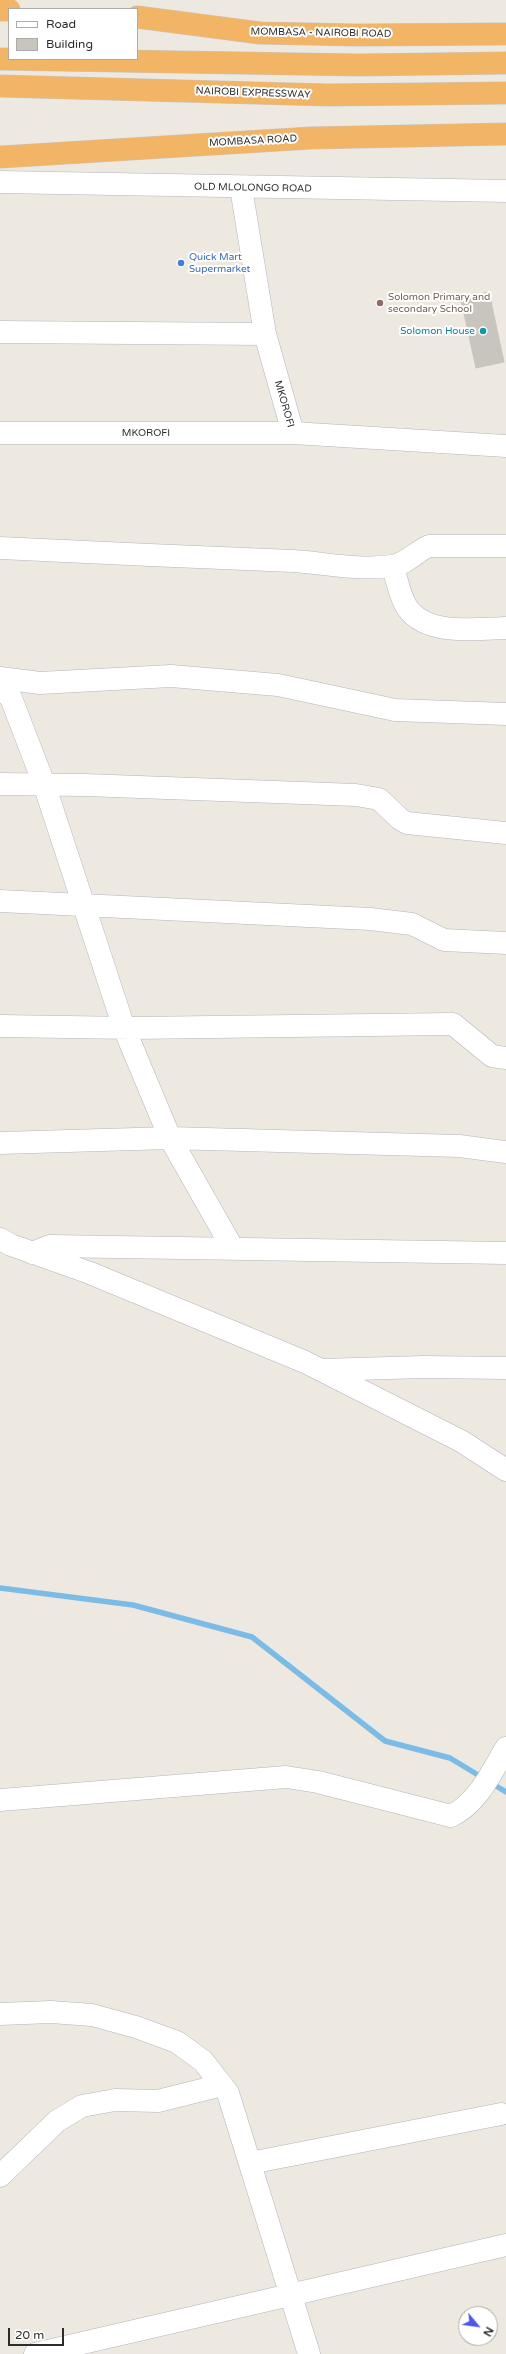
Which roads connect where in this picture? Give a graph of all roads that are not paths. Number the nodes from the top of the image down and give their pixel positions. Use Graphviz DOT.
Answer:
graph roads {
  1 [pos="138,17"];
  2 [pos="506,34"];
  3 [pos="60,60"];
  4 [pos="506,63"];
  5 [pos="0,86"];
  6 [pos="506,93"];
  7 [pos="506,134"];
  8 [pos="0,157"];
  9 [pos="0,182"];
  10 [pos="242,188"];
  11 [pos="506,191"];
  12 [pos="0,332"];
  13 [pos="265,334"];
  14 [pos="0,433"];
  15 [pos="293,433"];
  16 [pos="506,446"];
  17 [pos="506,546"];
  18 [pos="0,548"];
  19 [pos="393,566"];
  20 [pos="506,628"];
  21 [pos="0,678"];
  22 [pos="0,688"];
  23 [pos="506,714"];
  24 [pos="0,784"];
  25 [pos="44,784"];
  26 [pos="506,833"];
  27 [pos="0,901"];
  28 [pos="82,904"];
  29 [pos="506,943"];
  30 [pos="0,1026"];
  31 [pos="124,1028"];
  32 [pos="506,1058"];
  33 [pos="170,1138"];
  34 [pos="0,1143"];
  35 [pos="506,1152"];
  36 [pos="0,1239"];
  37 [pos="233,1249"];
  38 [pos="32,1253"];
  39 [pos="506,1253"];
  40 [pos="506,1368"];
  41 [pos="320,1370"];
  42 [pos="506,1470"];
  43 [pos="506,1748"];
  44 [pos="0,1800"];
  45 [pos="0,2014"];
  46 [pos="222,2085"];
  47 [pos="501,2114"];
  48 [pos="250,2163"];
  49 [pos="0,2176"];
  50 [pos="506,2245"];
  51 [pos="291,2294"];
  52 [pos="36,2354"];
  53 [pos="309,2354"];
  1 -- 2 [label="highway, MOMBASA - NAIROBI ROAD"];
  3 -- 4 [label="highway"];
  5 -- 6 [label="highway, NAIROBI EXPRESSWAY"];
  7 -- 8 [label="highway, MOMBASA ROAD"];
  9 -- 10 [label="street, OLD MLOLONGO ROAD"];
  10 -- 11 [label="street, OLD MLOLONGO ROAD"];
  10 -- 13 [label="street, MKOROFI"];
  12 -- 13 [label="street"];
  13 -- 15 [label="street, MKOROFI"];
  14 -- 15 [label="street, MKOROFI"];
  15 -- 16 [label="street, MKOROFI"];
  17 -- 19 [label="street"];
  18 -- 19 [label="street"];
  19 -- 20 [label="street"];
  21 -- 23 [label="street"];
  22 -- 25 [label="street"];
  24 -- 25 [label="street"];
  25 -- 26 [label="street"];
  25 -- 28 [label="street"];
  27 -- 28 [label="street"];
  28 -- 29 [label="street"];
  28 -- 31 [label="street"];
  30 -- 31 [label="street"];
  31 -- 32 [label="street"];
  31 -- 33 [label="street"];
  33 -- 34 [label="street"];
  33 -- 35 [label="street"];
  33 -- 37 [label="street"];
  36 -- 38 [label="street"];
  37 -- 38 [label="street"];
  37 -- 39 [label="street"];
  38 -- 41 [label="street"];
  40 -- 41 [label="street"];
  41 -- 42 [label="street"];
  43 -- 44 [label="street"];
  45 -- 46 [label="street"];
  46 -- 48 [label="street"];
  46 -- 49 [label="street"];
  47 -- 48 [label="street"];
  48 -- 51 [label="street"];
  50 -- 51 [label="street"];
  51 -- 52 [label="street"];
  51 -- 53 [label="street"];
}
